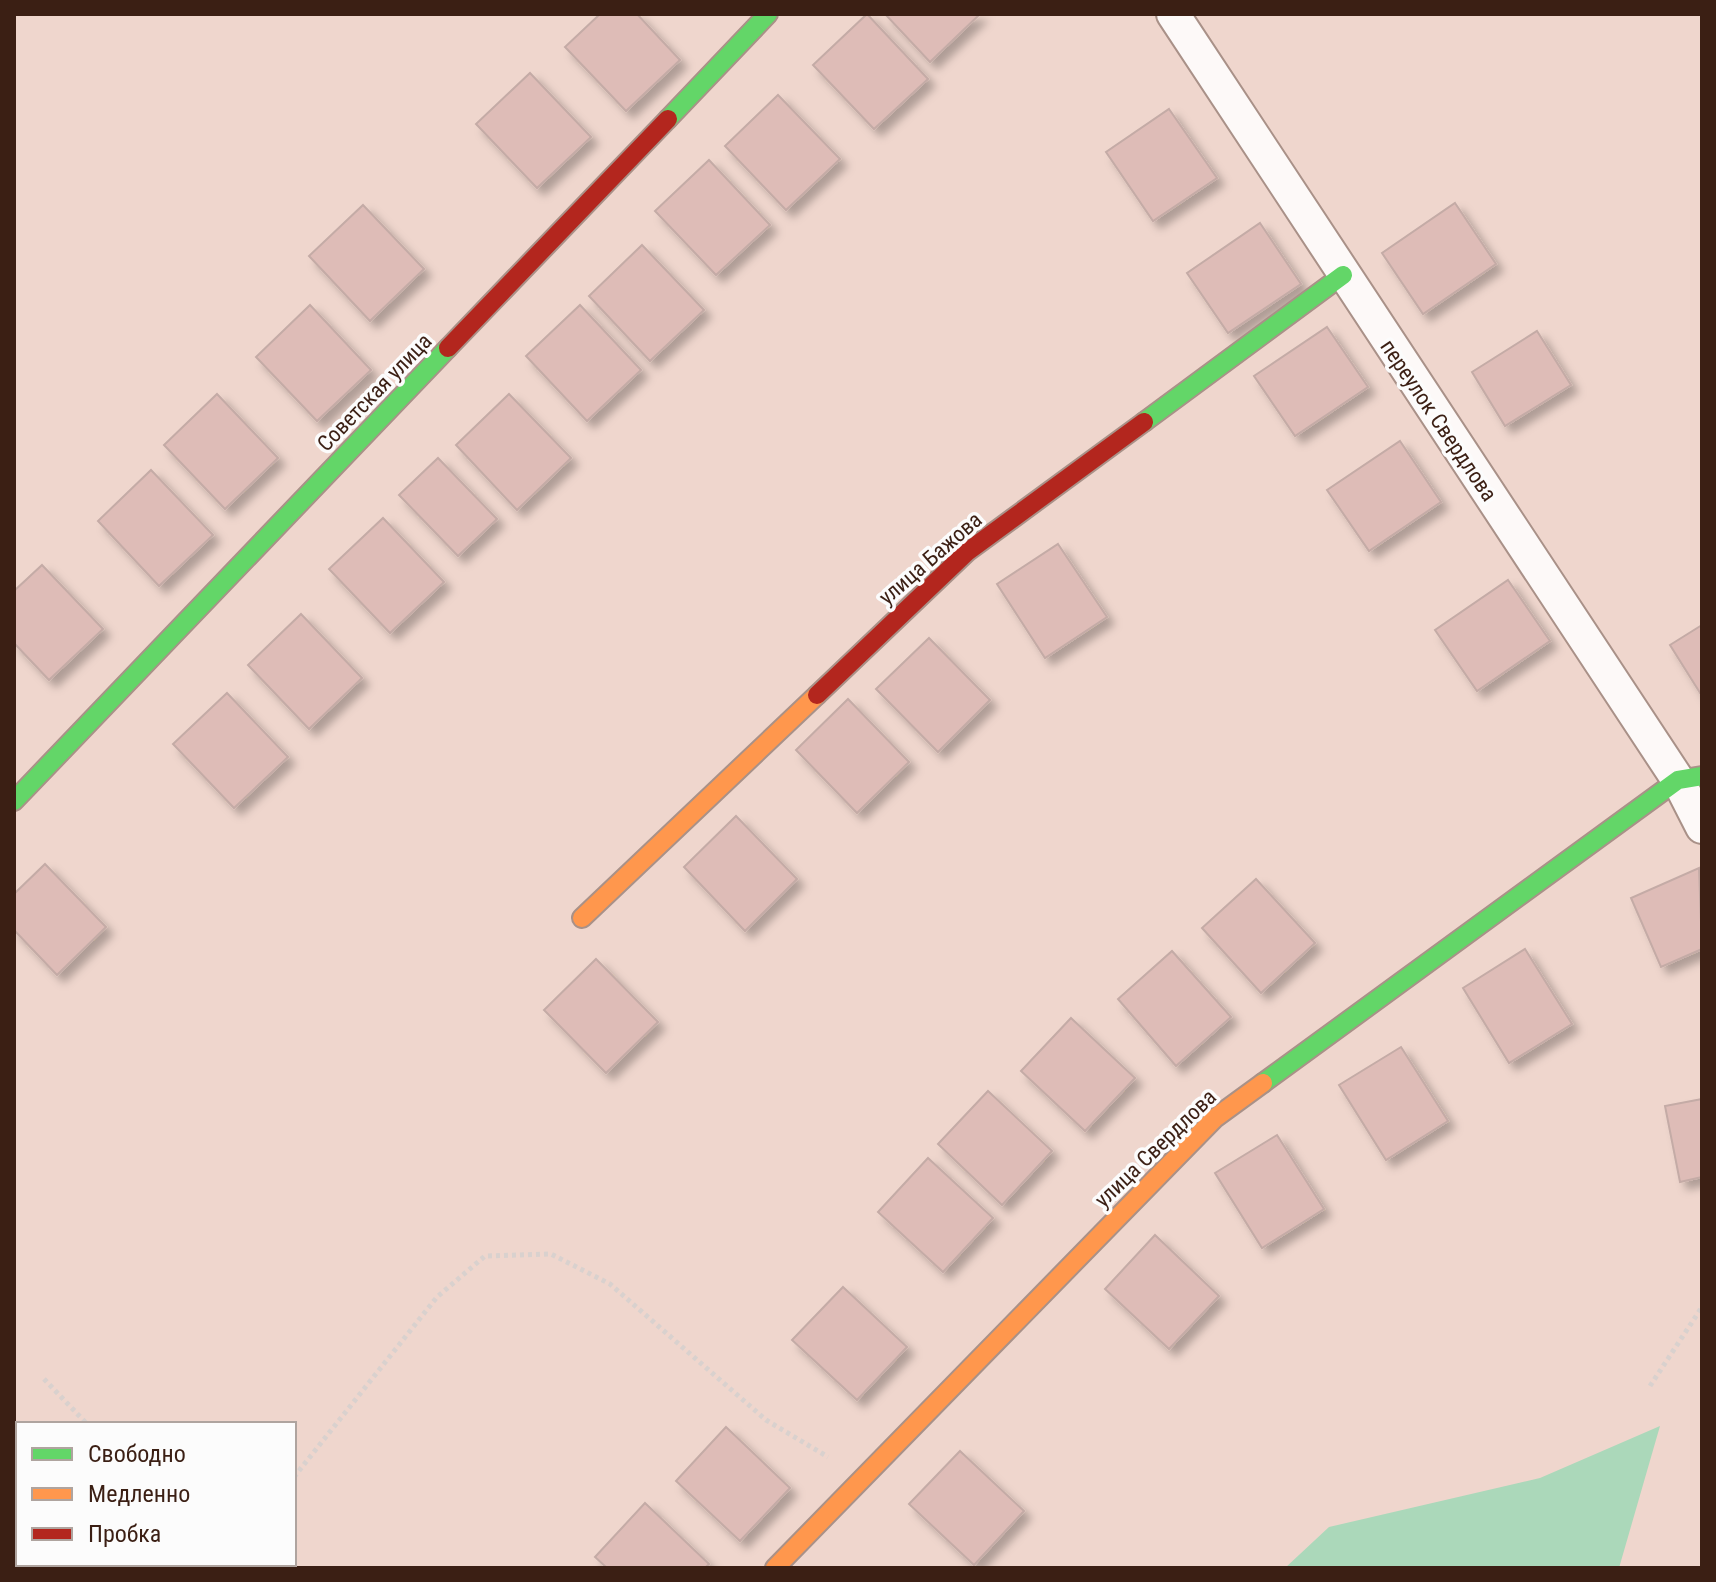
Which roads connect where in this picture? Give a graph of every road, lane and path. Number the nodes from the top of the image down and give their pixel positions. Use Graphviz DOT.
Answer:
graph roads {
  1 [pos="768,14"];
  2 [pos="1173,14"];
  3 [pos="1343,275"];
  4 [pos="1690,778"];
  5 [pos="14,801"];
  6 [pos="1702,827"];
  7 [pos="582,918"];
  8 [pos="1702,1307"];
  9 [pos="44,1379"];
  10 [pos="1650,1386"];
  11 [pos="85,1422"];
  12 [pos="296,1474"];
  13 [pos="863,1478"];
  14 [pos="775,1568"];
  1 -- 5 [label="street, Советская улица"];
  2 -- 3 [label="street, переулок Свердлова"];
  3 -- 4 [label="street, переулок Свердлова"];
  3 -- 7 [label="street, улица Бажова"];
  4 -- 6 [label="street, переулок Свердлова"];
  4 -- 13 [label="street, улица Свердлова"];
  8 -- 10 [label="path"];
  9 -- 11 [label="path"];
  12 -- 13 [label="path"];
  13 -- 14 [label="street, улица Свердлова"];
}
